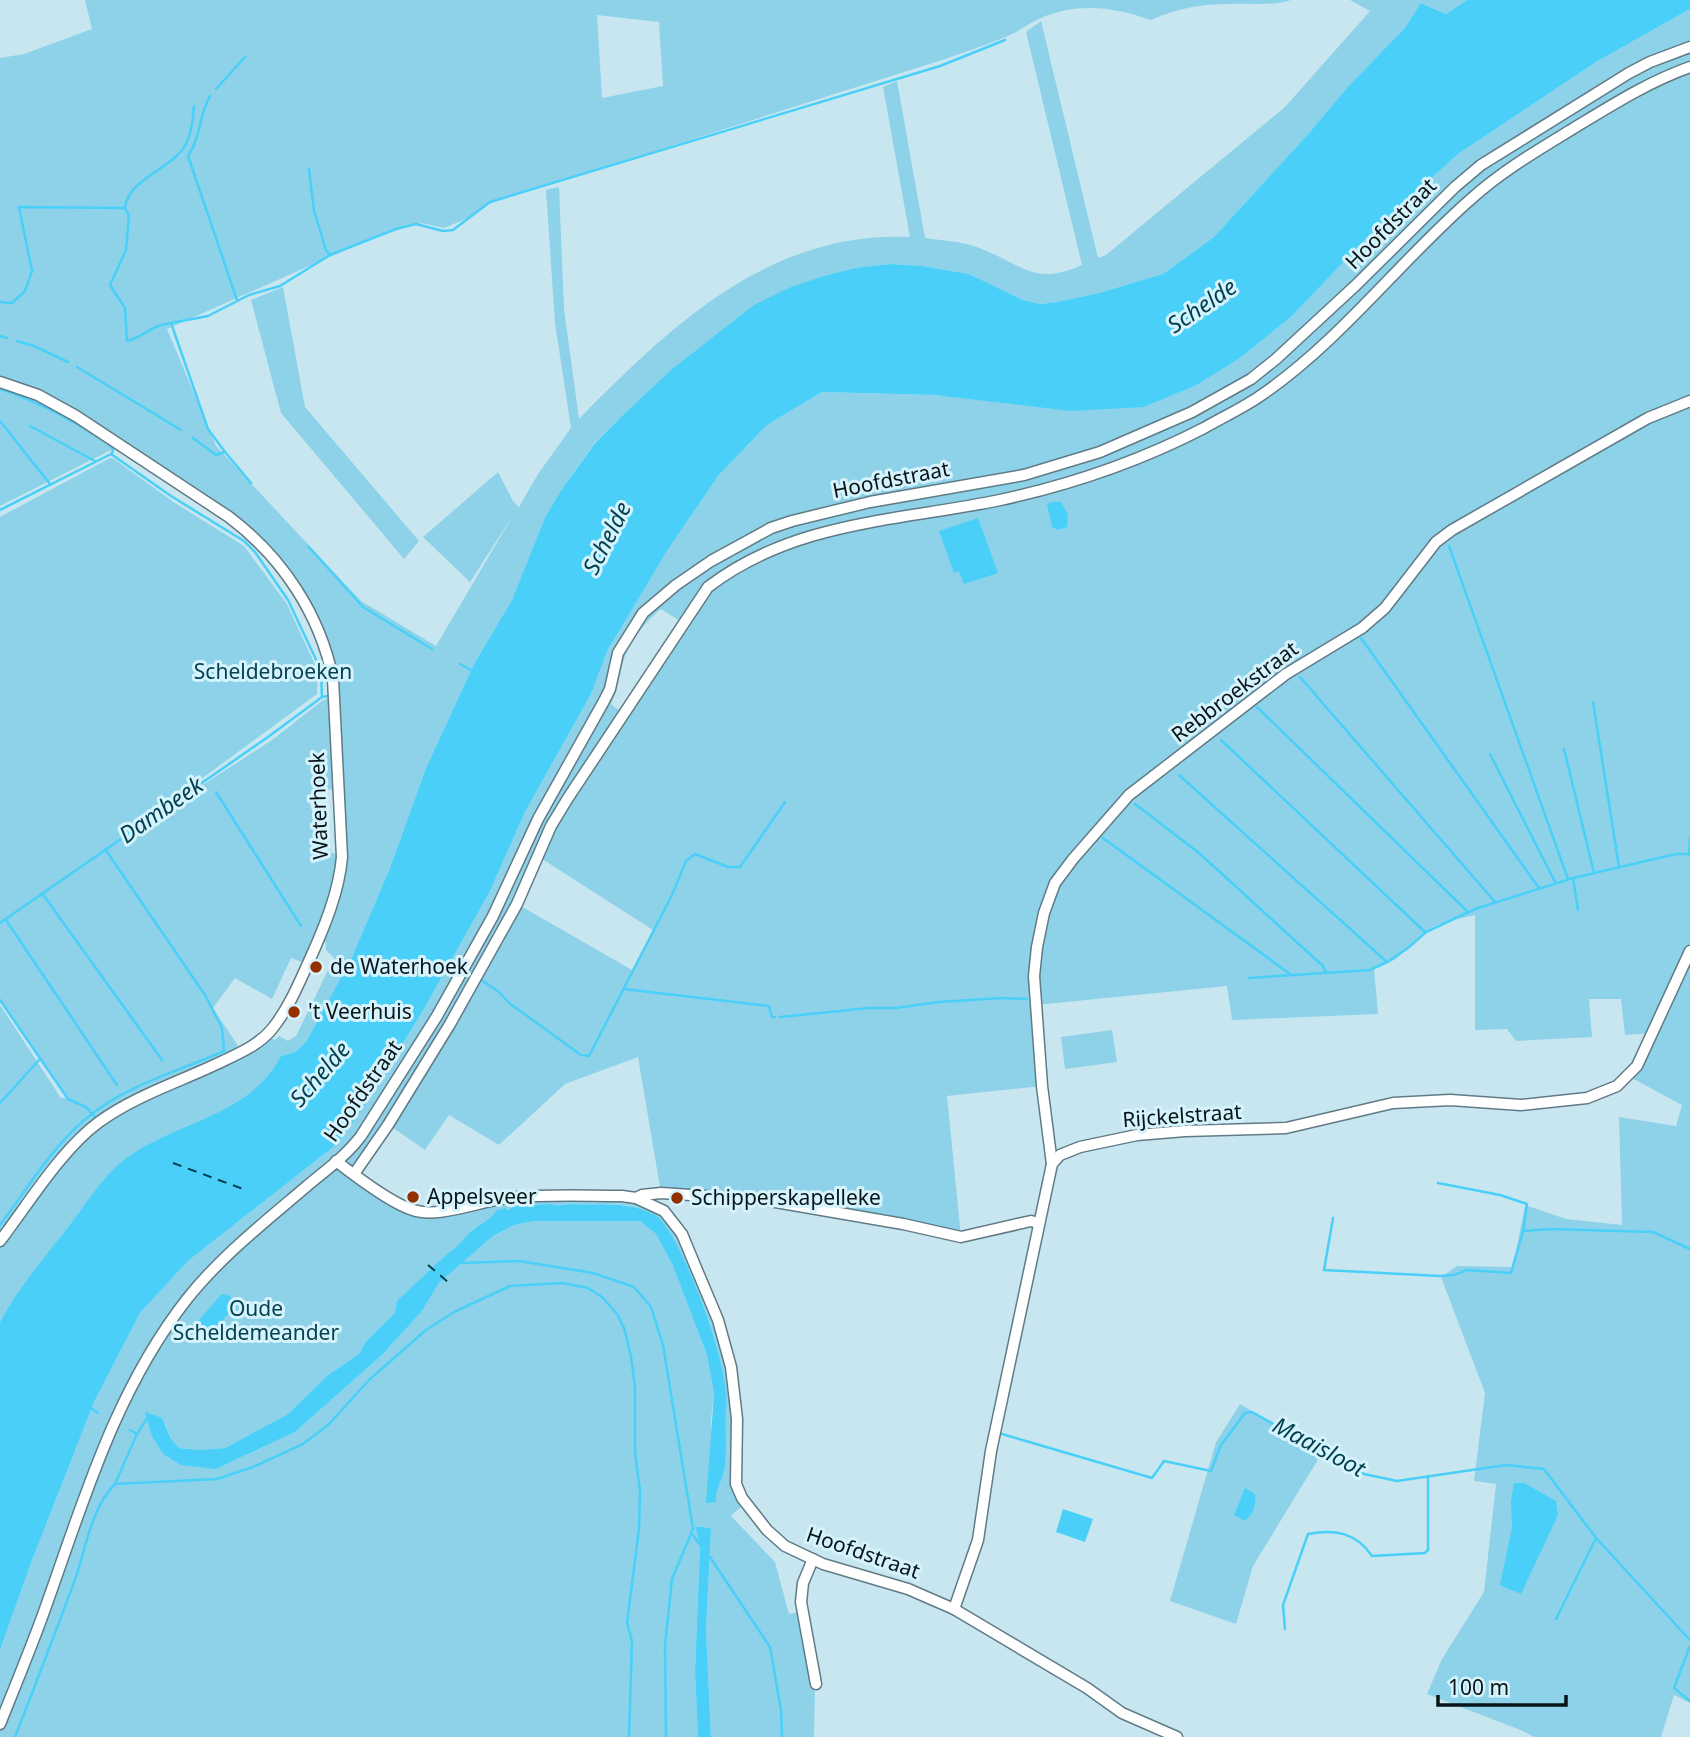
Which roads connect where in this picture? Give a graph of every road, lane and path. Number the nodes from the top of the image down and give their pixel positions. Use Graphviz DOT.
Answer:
graph roads {
  1 [pos="1690,47"];
  2 [pos="1690,67"];
  3 [pos="0,382"];
  4 [pos="1690,401"];
  5 [pos="1690,951"];
  6 [pos="336,1161"];
  7 [pos="1052,1164"];
  8 [pos="354,1174"];
  9 [pos="670,1194"];
  10 [pos="636,1198"];
  11 [pos="664,1211"];
  12 [pos="1038,1223"];
  13 [pos="0,1241"];
  14 [pos="813,1559"];
  15 [pos="954,1609"];
  16 [pos="816,1684"];
  17 [pos="0,1724"];
  18 [pos="1177,1737"];
  1 -- 6 [label="street, Hoofdstraat"];
  2 -- 8 [label="street, Hoofdstraat"];
  3 -- 13 [label="street, Waterhoek"];
  4 -- 7 [label="street, Rebbroekstraat"];
  5 -- 7 [label="street, Rijckelstraat"];
  6 -- 8 [label="street, Hoofdstraat"];
  6 -- 17 [label="street"];
  7 -- 12 [label="street"];
  8 -- 10 [label="street, Hoofdstraat"];
  9 -- 10 [label="street, Hoofdstraat"];
  9 -- 11 [label="street"];
  9 -- 12 [label="street, Hoofdstraat"];
  10 -- 11 [label="street, Hoofdstraat"];
  11 -- 14 [label="street, Hoofdstraat"];
  12 -- 15 [label="street"];
  14 -- 15 [label="street, Hoofdstraat"];
  14 -- 16 [label="street"];
  15 -- 18 [label="street, Hoofdstraat"];
}
